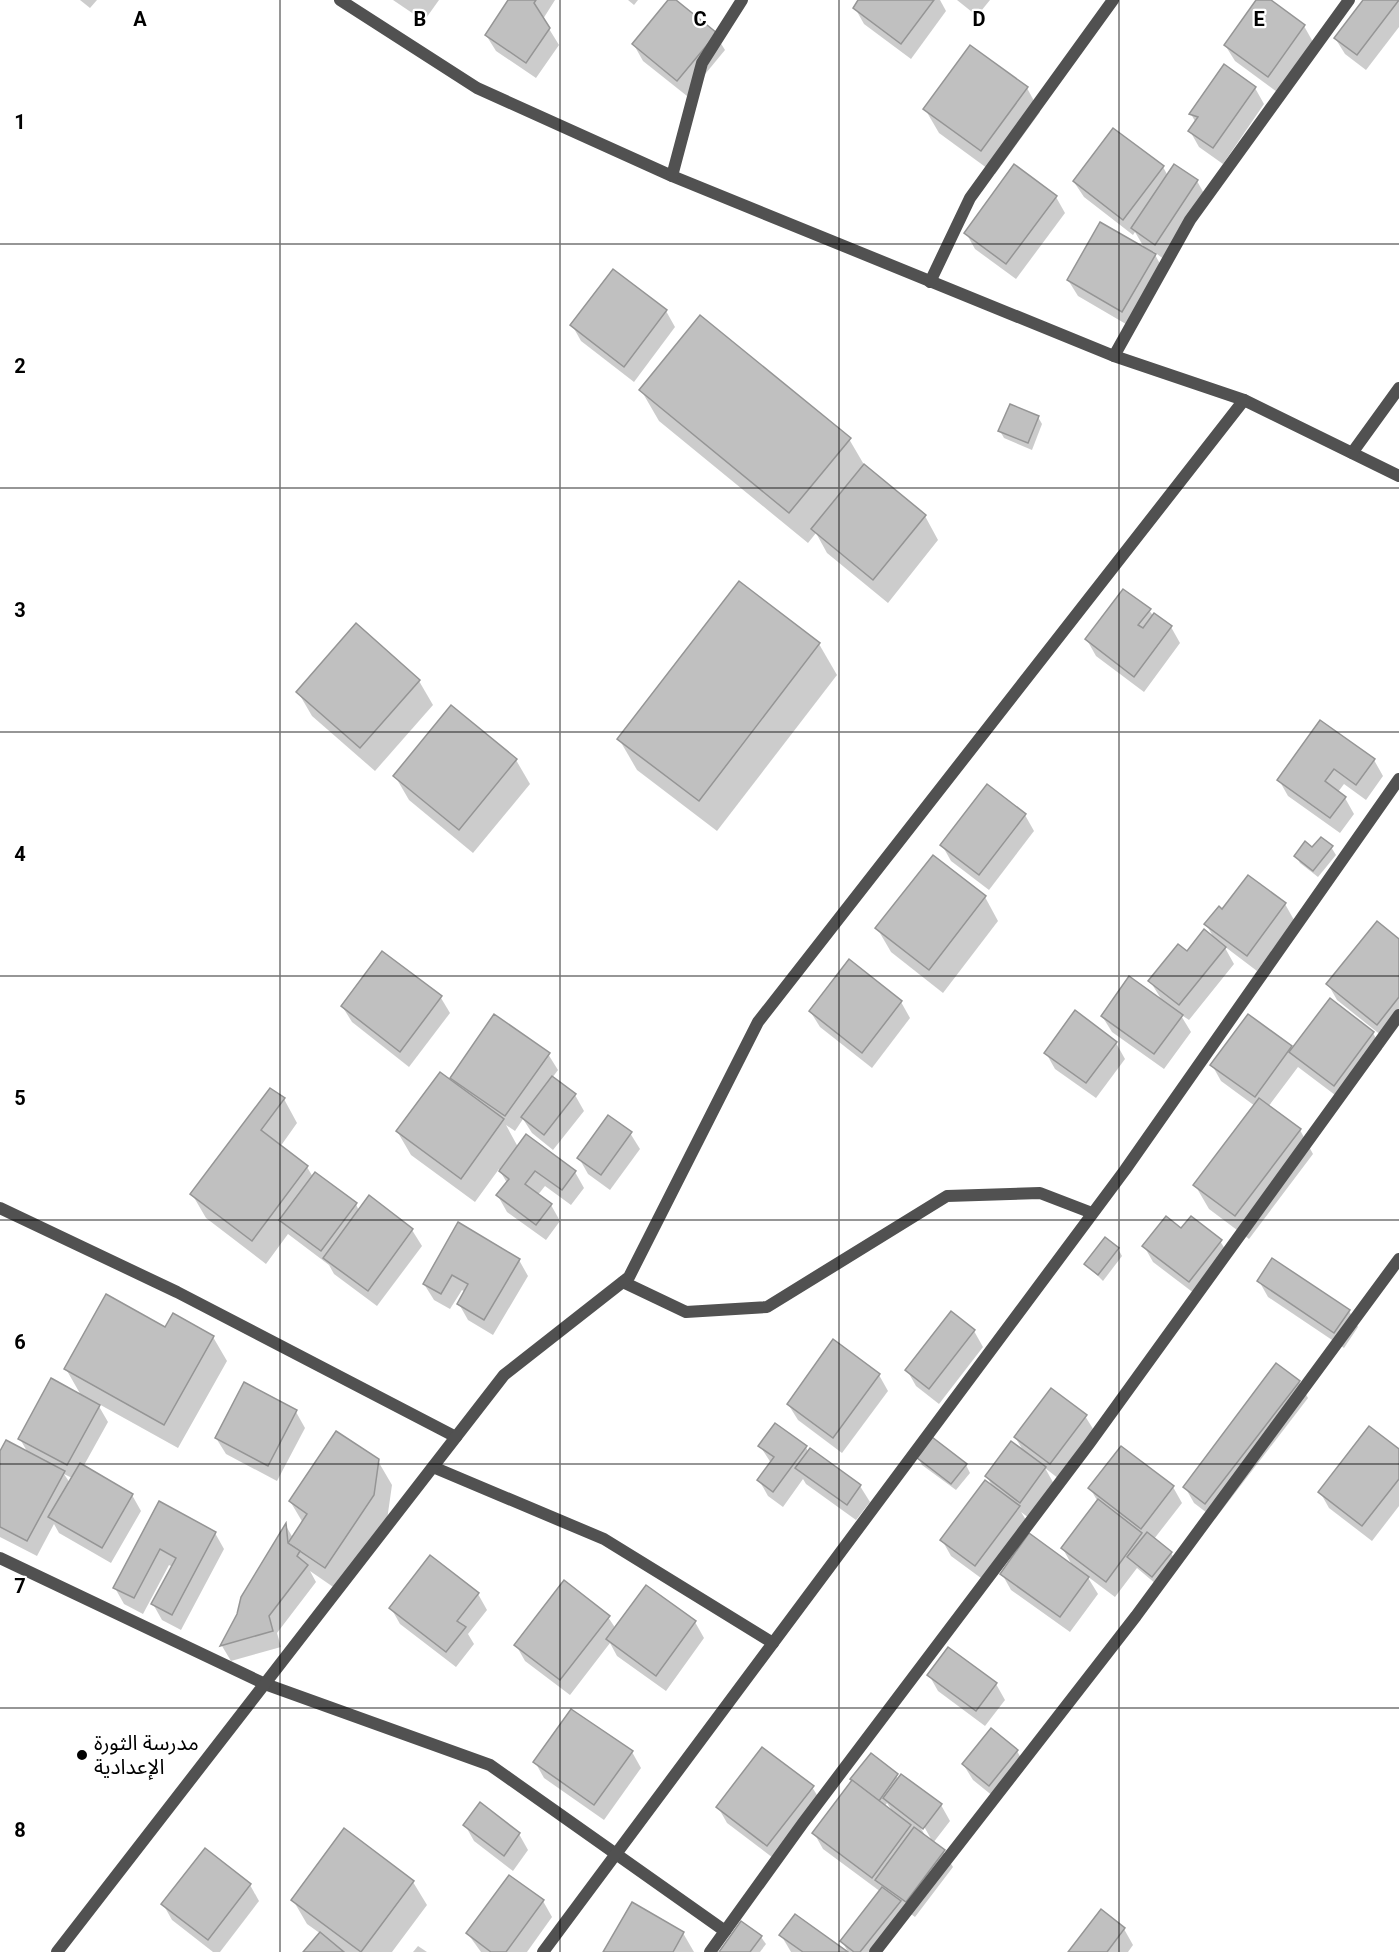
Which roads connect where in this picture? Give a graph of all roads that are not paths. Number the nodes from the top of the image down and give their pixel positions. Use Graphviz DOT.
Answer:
graph roads {
  1 [pos="340,0"];
  2 [pos="742,0"];
  3 [pos="1113,0"];
  4 [pos="1349,0"];
  5 [pos="672,176"];
  6 [pos="930,282"];
  7 [pos="1114,356"];
  8 [pos="1399,388"];
  9 [pos="1244,400"];
  10 [pos="1352,453"];
  11 [pos="1399,476"];
  12 [pos="1399,779"];
  13 [pos="1399,1015"];
  14 [pos="0,1208"];
  15 [pos="1092,1213"];
  16 [pos="1399,1259"];
  17 [pos="623,1282"];
  18 [pos="456,1437"];
  19 [pos="433,1467"];
  20 [pos="0,1558"];
  21 [pos="773,1642"];
  22 [pos="265,1684"];
  23 [pos="617,1853"];
  24 [pos="725,1931"];
  25 [pos="57,1952"];
  26 [pos="543,1952"];
  27 [pos="710,1952"];
  28 [pos="875,1952"];
  1 -- 5 [label="street"];
  2 -- 5 [label="street"];
  3 -- 6 [label="street"];
  4 -- 7 [label="street"];
  5 -- 6 [label="street"];
  6 -- 7 [label="street"];
  7 -- 9 [label="street"];
  8 -- 10 [label="street"];
  9 -- 10 [label="street"];
  9 -- 17 [label="street"];
  10 -- 11 [label="street"];
  12 -- 15 [label="street"];
  13 -- 24 [label="street"];
  14 -- 18 [label="street"];
  15 -- 17 [label="street"];
  15 -- 21 [label="street"];
  16 -- 28 [label="street"];
  17 -- 18 [label="street"];
  18 -- 19 [label="street"];
  19 -- 21 [label="street"];
  19 -- 22 [label="street"];
  20 -- 22 [label="street"];
  21 -- 23 [label="street"];
  22 -- 23 [label="street"];
  22 -- 25 [label="street"];
  23 -- 24 [label="street"];
  23 -- 26 [label="street"];
  24 -- 27 [label="street"];
}
